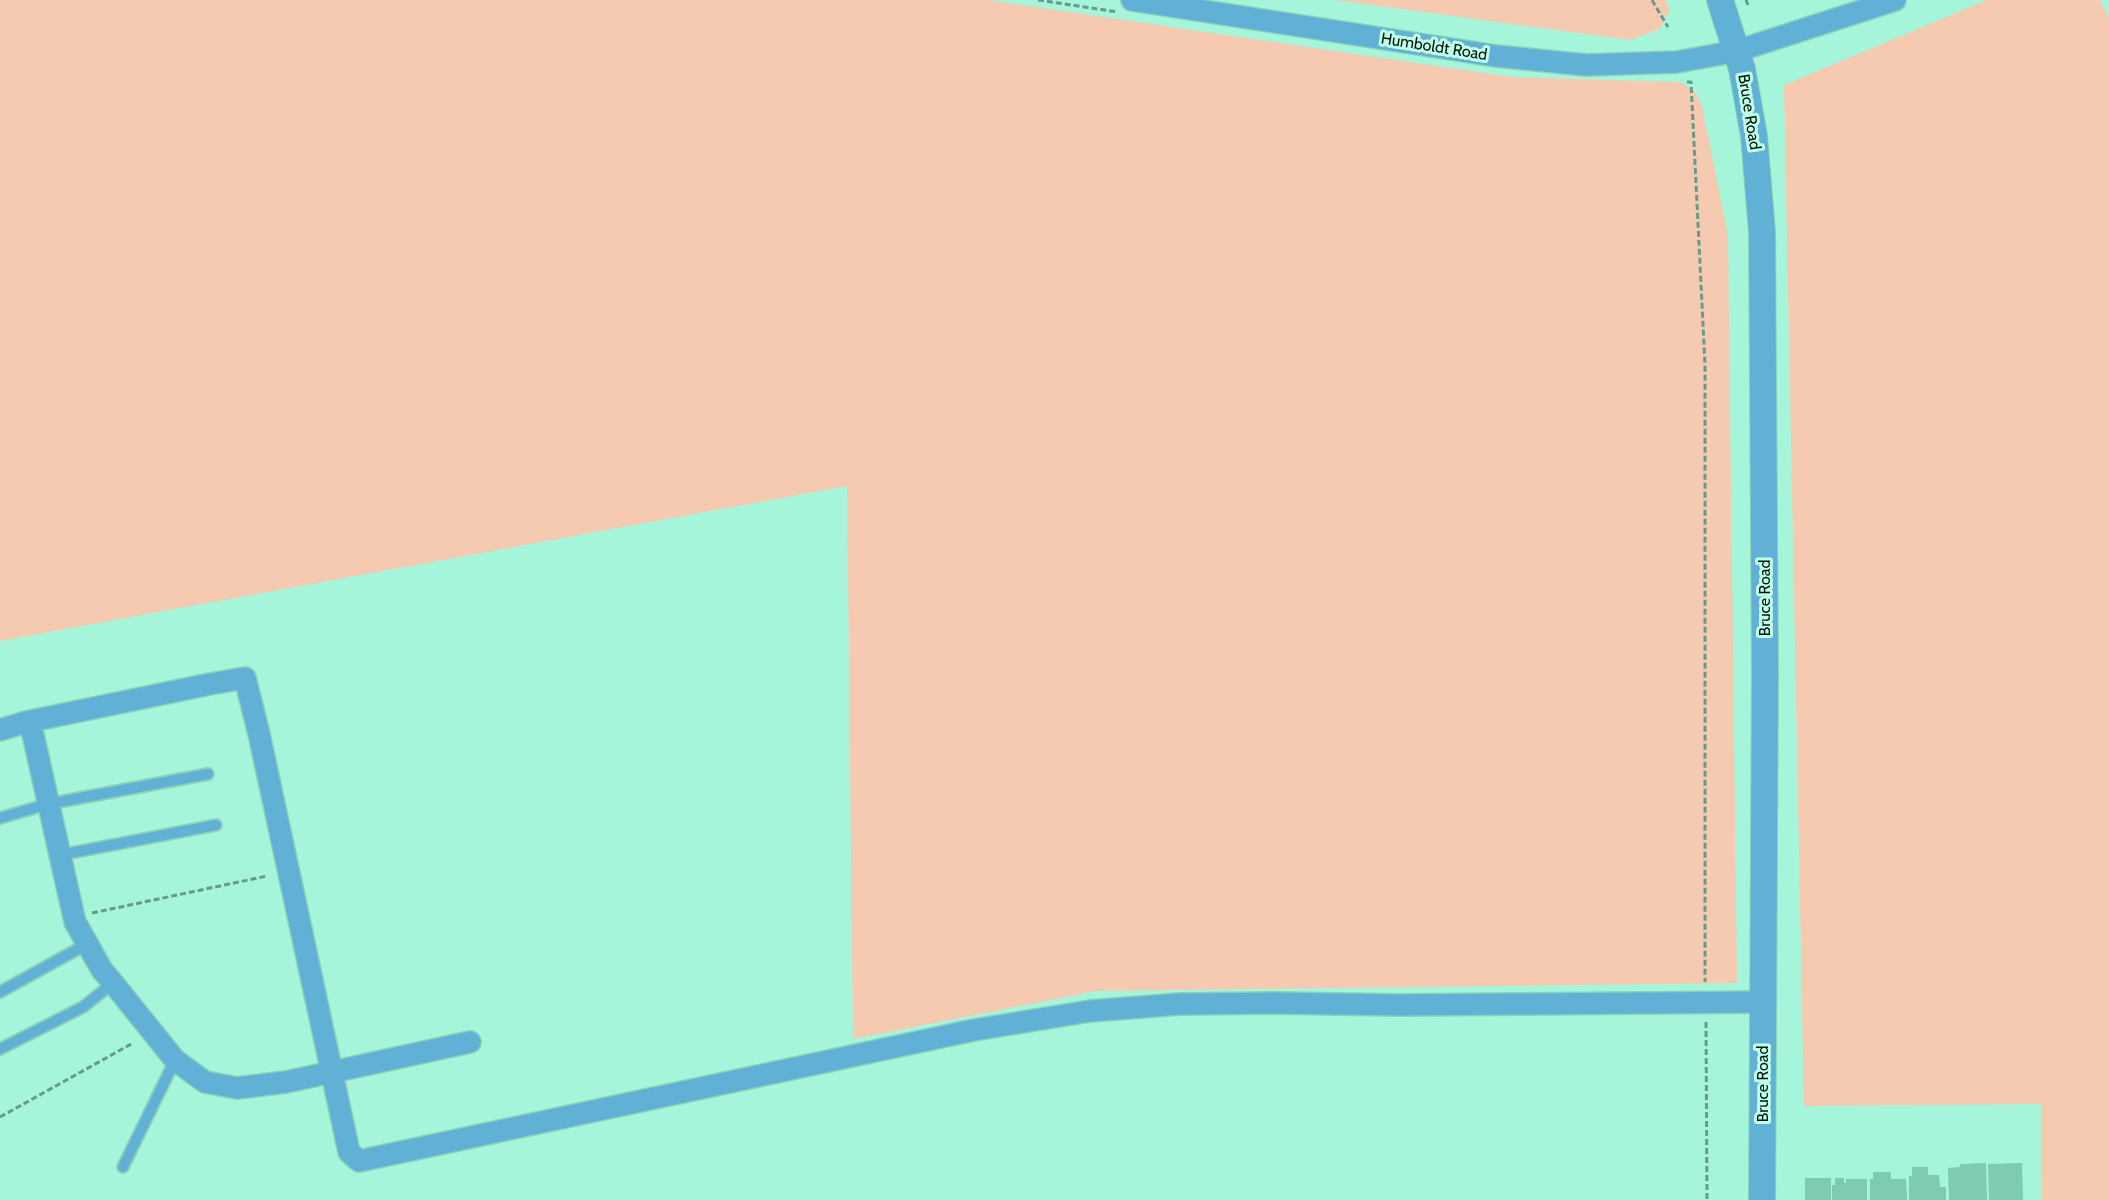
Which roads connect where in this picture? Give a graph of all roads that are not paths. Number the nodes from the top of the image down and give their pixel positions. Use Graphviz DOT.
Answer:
graph roads {
  1 [pos="1132,0"];
  2 [pos="1720,0"];
  3 [pos="1890,2"];
  4 [pos="1737,51"];
  5 [pos="30,721"];
  6 [pos="0,730"];
  7 [pos="208,774"];
  8 [pos="48,804"];
  9 [pos="0,818"];
  10 [pos="216,825"];
  11 [pos="60,855"];
  12 [pos="87,944"];
  13 [pos="113,983"];
  14 [pos="0,992"];
  15 [pos="1763,1002"];
  16 [pos="470,1042"];
  17 [pos="0,1048"];
  18 [pos="175,1060"];
  19 [pos="331,1072"];
  20 [pos="123,1167"];
  21 [pos="1762,1200"];
  1 -- 4 [label="street, Humboldt Road"];
  2 -- 4 [label="street, Bruce Road"];
  3 -- 4 [label="street, Humboldt Road"];
  4 -- 15 [label="street, Bruce Road"];
  5 -- 6 [label="street"];
  5 -- 8 [label="street"];
  5 -- 19 [label="street"];
  7 -- 8 [label="lane"];
  8 -- 9 [label="lane"];
  8 -- 11 [label="street"];
  10 -- 11 [label="lane"];
  11 -- 12 [label="street"];
  12 -- 13 [label="street"];
  12 -- 14 [label="lane"];
  13 -- 17 [label="lane"];
  13 -- 18 [label="street"];
  15 -- 19 [label="street"];
  15 -- 21 [label="street, Bruce Road"];
  16 -- 19 [label="street"];
  18 -- 19 [label="street"];
  18 -- 20 [label="lane"];
}
